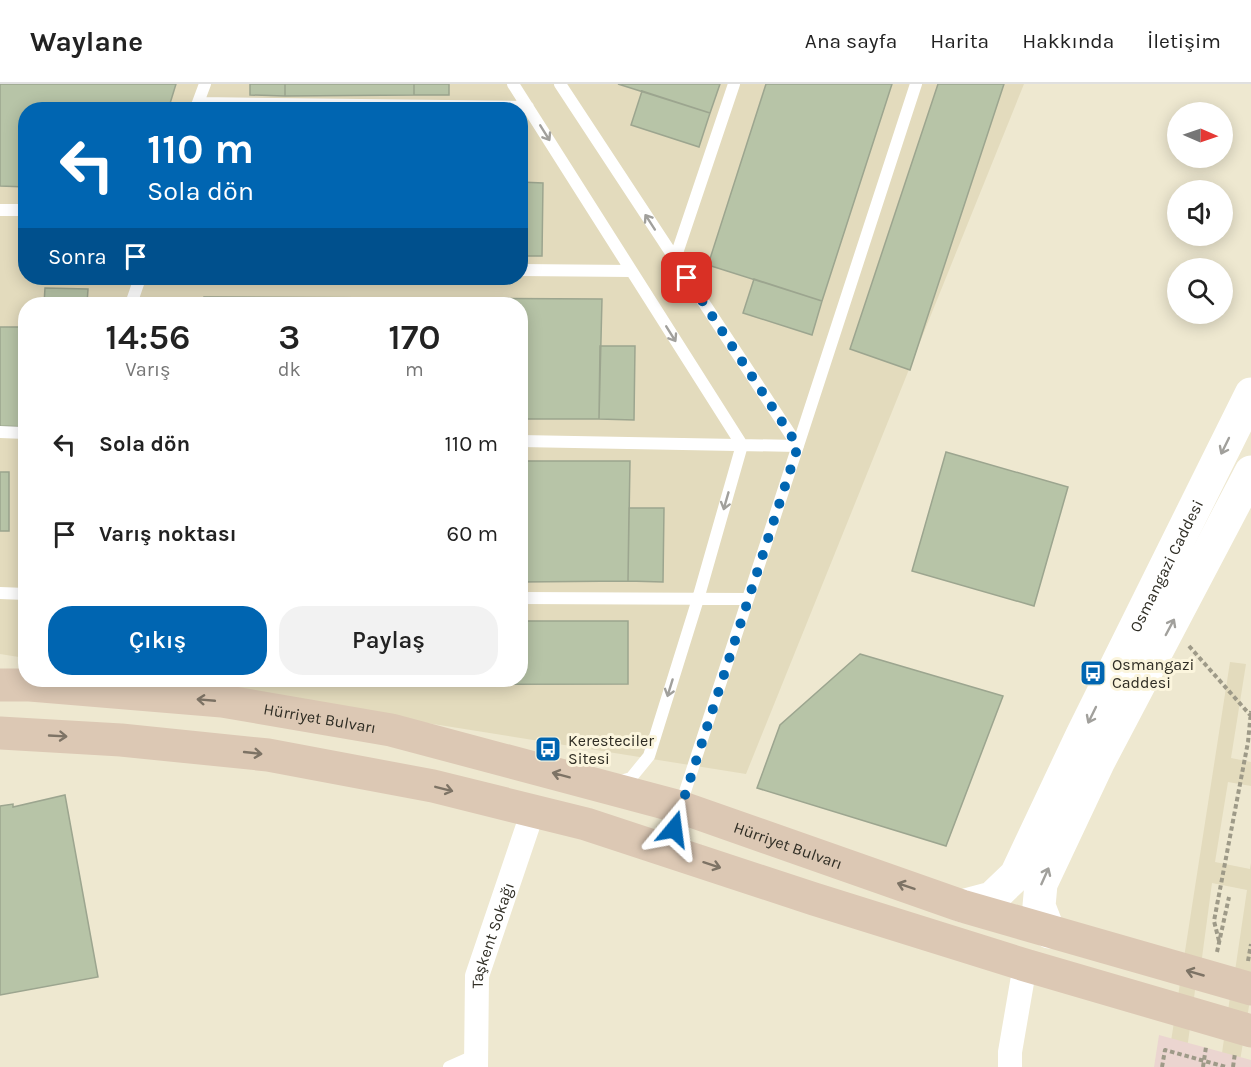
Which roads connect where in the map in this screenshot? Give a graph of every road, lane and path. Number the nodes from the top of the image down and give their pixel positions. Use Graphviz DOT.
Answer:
graph roads {
  1 [pos="205,84"];
  2 [pos="513,84"];
  3 [pos="734,84"];
  4 [pos="916,84"];
  5 [pos="562,85"];
  6 [pos="198,102"];
  7 [pos="525,102"];
  8 [pos="528,107"];
  9 [pos="0,210"];
  10 [pos="18,210"];
  11 [pos="675,259"];
  12 [pos="528,270"];
  13 [pos="632,271"];
  14 [pos="1251,394"];
  15 [pos="0,432"];
  16 [pos="18,433"];
  17 [pos="528,441"];
  18 [pos="742,445"];
  19 [pos="798,446"];
  20 [pos="1251,472"];
  21 [pos="0,593"];
  22 [pos="18,594"];
  23 [pos="528,598"];
  24 [pos="698,599"];
  25 [pos="748,599"];
  26 [pos="1188,646"];
  27 [pos="0,685"];
  28 [pos="18,685"];
  29 [pos="53,687"];
  30 [pos="1251,713"];
  31 [pos="0,733"];
  32 [pos="604,786"];
  33 [pos="680,807"];
  34 [pos="533,811"];
  35 [pos="668,851"];
  36 [pos="1229,897"];
  37 [pos="962,906"];
  38 [pos="1049,932"];
  39 [pos="1219,941"];
  40 [pos="1025,965"];
  41 [pos="1211,977"];
  42 [pos="1251,989"];
  43 [pos="1251,1030"];
  44 [pos="476,1061"];
  45 [pos="449,1067"];
  46 [pos="1010,1067"];
  47 [pos="1162,1067"];
  48 [pos="1226,1067"];
  1 -- 6 [label="lane"];
  2 -- 7 [label="lane"];
  3 -- 11 [label="lane"];
  4 -- 19 [label="lane"];
  11 -- 5 [label="lane, one-way"];
  8 -- 13 [label="lane, one-way"];
  9 -- 10 [label="lane"];
  11 -- 19 [label="lane"];
  12 -- 13 [label="lane"];
  13 -- 18 [label="lane, one-way"];
  14 -- 37 [label="main road, Osmangazi Caddesi, one-way"];
  15 -- 16 [label="lane"];
  17 -- 18 [label="lane"];
  18 -- 19 [label="lane"];
  18 -- 24 [label="lane, one-way"];
  19 -- 25 [label="lane"];
  38 -- 20 [label="main road, Osmangazi Caddesi, one-way"];
  21 -- 22 [label="lane"];
  23 -- 24 [label="lane"];
  24 -- 25 [label="lane"];
  24 -- 32 [label="lane, one-way"];
  25 -- 33 [label="lane"];
  26 -- 30 [label="path"];
  28 -- 27 [label="main road, Hürriyet Bulvarı, one-way"];
  32 -- 29 [label="main road, Hürriyet Bulvarı, one-way"];
  30 -- 39 [label="path"];
  31 -- 34 [label="main road, one-way"];
  32 -- 33 [label="main road, Hürriyet Bulvarı"];
  33 -- 35 [label="lane"];
  37 -- 33 [label="main road, Hürriyet Bulvarı, one-way"];
  34 -- 35 [label="main road"];
  34 -- 44 [label="street, Taşkent Sokağı"];
  35 -- 40 [label="main road, one-way"];
  36 -- 39 [label="path"];
  37 -- 38 [label="main road, Hürriyet Bulvarı"];
  41 -- 38 [label="main road, Hürriyet Bulvarı, one-way"];
  39 -- 41 [label="path"];
  40 -- 43 [label="main road"];
  40 -- 46 [label="street"];
  41 -- 42 [label="main road, Hürriyet Bulvarı"];
  44 -- 45 [label="lane"];
  47 -- 48 [label="path"];
}
